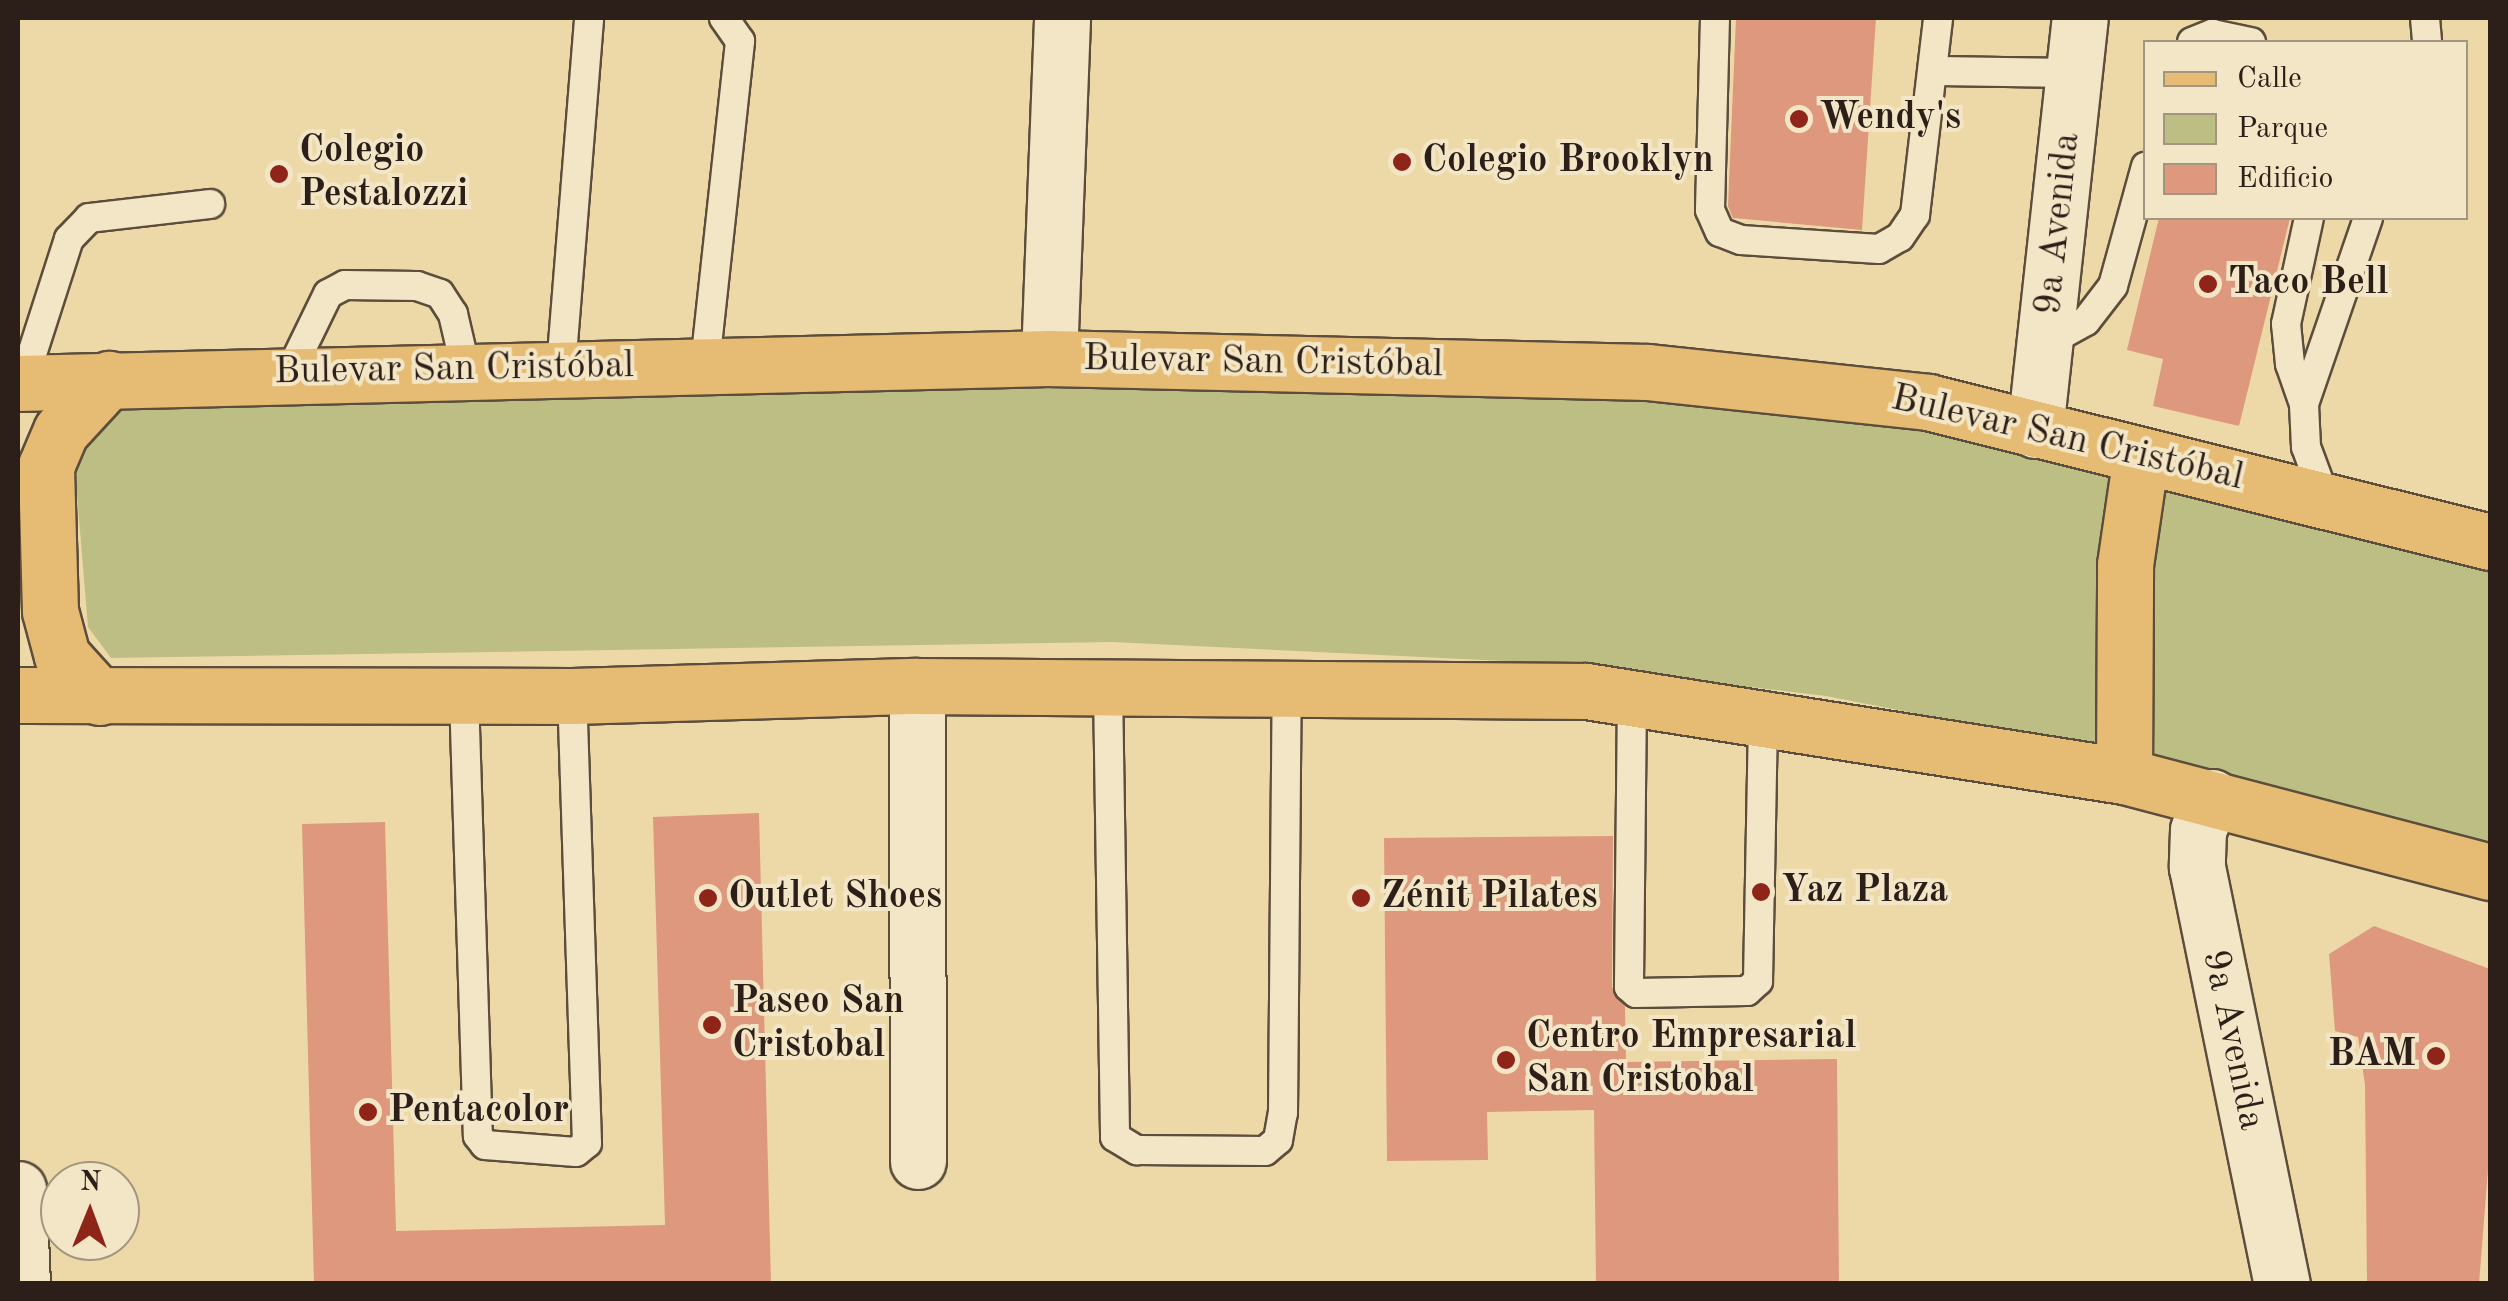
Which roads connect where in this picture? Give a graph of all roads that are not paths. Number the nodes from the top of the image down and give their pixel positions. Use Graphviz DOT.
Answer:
graph roads {
  1 [pos="589,18"];
  2 [pos="724,18"];
  3 [pos="1062,18"];
  4 [pos="1715,18"];
  5 [pos="1938,18"];
  6 [pos="2080,18"];
  7 [pos="2197,40"];
  8 [pos="2241,40"];
  9 [pos="1935,71"];
  10 [pos="2074,73"];
  11 [pos="2143,177"];
  12 [pos="210,204"];
  13 [pos="2309,220"];
  14 [pos="2367,220"];
  15 [pos="2048,342"];
  16 [pos="1050,358"];
  17 [pos="705,364"];
  18 [pos="561,368"];
  19 [pos="466,370"];
  20 [pos="288,374"];
  21 [pos="109,379"];
  22 [pos="20,382"];
  23 [pos="2304,404"];
  24 [pos="2035,430"];
  25 [pos="2142,455"];
  26 [pos="2325,498"];
  27 [pos="2490,542"];
  28 [pos="917,686"];
  29 [pos="1108,688"];
  30 [pos="1287,689"];
  31 [pos="18,694"];
  32 [pos="464,695"];
  33 [pos="572,696"];
  34 [pos="100,697"];
  35 [pos="1632,697"];
  36 [pos="1763,714"];
  37 [pos="2124,776"];
  38 [pos="2212,797"];
  39 [pos="2490,872"];
  40 [pos="918,1161"];
  41 [pos="18,1189"];
  42 [pos="22,1284"];
  43 [pos="2282,1284"];
  1 -- 18 [label="lane"];
  2 -- 17 [label="lane"];
  3 -- 16 [label="street"];
  4 -- 9 [label="lane"];
  5 -- 9 [label="lane"];
  6 -- 10 [label="street, 9a Avenida"];
  7 -- 8 [label="lane"];
  9 -- 10 [label="lane"];
  10 -- 15 [label="street, 9a Avenida"];
  11 -- 15 [label="lane"];
  12 -- 22 [label="lane"];
  13 -- 23 [label="lane"];
  14 -- 23 [label="lane"];
  15 -- 24 [label="street, 9a Avenida"];
  16 -- 17 [label="main road, Bulevar San Cristóbal"];
  16 -- 24 [label="main road, Bulevar San Cristóbal"];
  17 -- 18 [label="main road, Bulevar San Cristóbal"];
  18 -- 19 [label="main road, Bulevar San Cristóbal"];
  19 -- 20 [label="main road, Bulevar San Cristóbal"];
  19 -- 20 [label="lane"];
  20 -- 21 [label="main road, Bulevar San Cristóbal"];
  21 -- 22 [label="main road, Bulevar San Cristóbal"];
  21 -- 34 [label="main road"];
  23 -- 26 [label="lane"];
  24 -- 25 [label="main road, Bulevar San Cristóbal"];
  25 -- 26 [label="main road, Bulevar San Cristóbal"];
  25 -- 37 [label="main road"];
  26 -- 27 [label="main road, Bulevar San Cristóbal"];
  28 -- 29 [label="main road"];
  28 -- 33 [label="main road"];
  28 -- 40 [label="street"];
  29 -- 30 [label="main road"];
  29 -- 30 [label="lane"];
  30 -- 35 [label="main road"];
  31 -- 34 [label="main road"];
  32 -- 33 [label="main road"];
  32 -- 33 [label="lane"];
  32 -- 34 [label="main road"];
  35 -- 36 [label="main road"];
  35 -- 36 [label="lane"];
  36 -- 37 [label="main road"];
  37 -- 38 [label="main road"];
  38 -- 39 [label="main road"];
  38 -- 43 [label="street, 9a Avenida"];
  41 -- 42 [label="street"];
}
